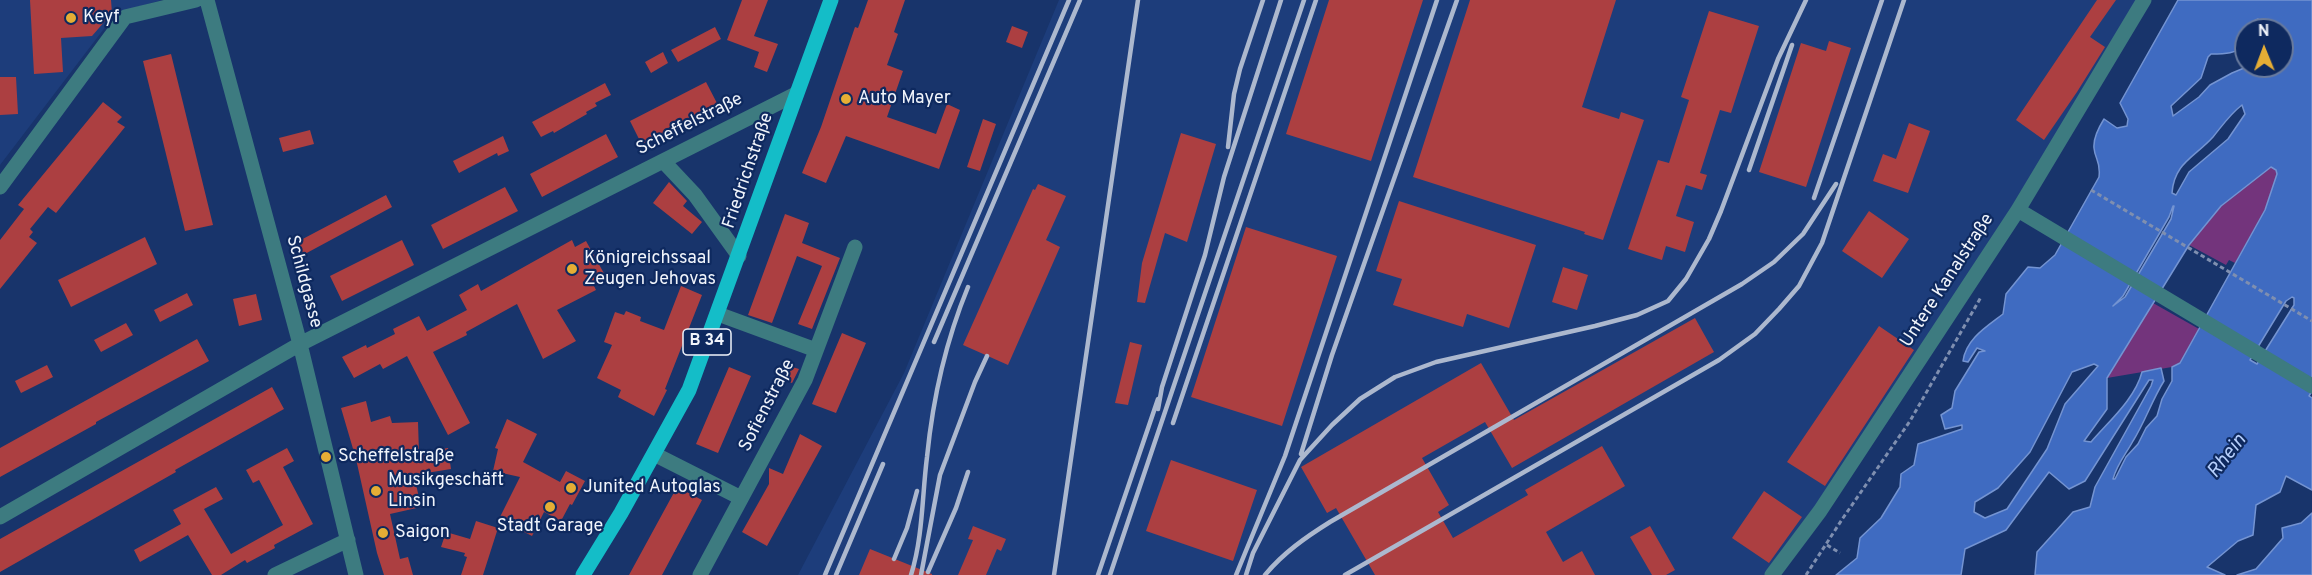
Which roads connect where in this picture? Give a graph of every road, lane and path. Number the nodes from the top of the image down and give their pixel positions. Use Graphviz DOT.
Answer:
graph roads {
  1 [pos="196,0"];
  2 [pos="207,0"];
  3 [pos="831,0"];
  4 [pos="2144,0"];
  5 [pos="796,94"];
  6 [pos="663,161"];
  7 [pos="0,187"];
  8 [pos="2091,190"];
  9 [pos="2018,210"];
  10 [pos="855,247"];
  11 [pos="740,256"];
  12 [pos="1986,288"];
  13 [pos="718,314"];
  14 [pos="2312,321"];
  15 [pos="300,344"];
  16 [pos="816,350"];
  17 [pos="2312,386"];
  18 [pos="654,454"];
  19 [pos="741,498"];
  20 [pos="0,517"];
  21 [pos="348,540"];
  22 [pos="1829,546"];
  23 [pos="1840,553"];
  24 [pos="275,575"];
  25 [pos="356,575"];
  26 [pos="583,575"];
  27 [pos="700,575"];
  28 [pos="1772,575"];
  29 [pos="1806,575"];
  1 -- 7 [label="street"];
  2 -- 15 [label="street, Schildgasse"];
  3 -- 5 [label="main road, Friedrichstraße / B 34"];
  4 -- 9 [label="street, Untere Kanalstraße"];
  5 -- 6 [label="street, Scheffelstraße"];
  5 -- 11 [label="main road, Friedrichstraße / B 34"];
  6 -- 11 [label="street"];
  6 -- 15 [label="street, Scheffelstraße"];
  8 -- 14 [label="path"];
  9 -- 17 [label="street"];
  9 -- 28 [label="street, Untere Kanalstraße"];
  10 -- 16 [label="street, Sofienstraße"];
  11 -- 13 [label="main road, Friedrichstraße / B 34"];
  12 -- 22 [label="path"];
  13 -- 16 [label="street"];
  13 -- 18 [label="main road, Friedrichstraße / B 34"];
  15 -- 20 [label="street, Scheffelstraße"];
  15 -- 21 [label="street, Schildgasse"];
  16 -- 19 [label="street, Sofienstraße"];
  18 -- 19 [label="street"];
  18 -- 26 [label="main road, Friedrichstraße / B 34"];
  19 -- 27 [label="street, Sofienstraße"];
  21 -- 24 [label="street"];
  21 -- 25 [label="street, Schildgasse"];
  22 -- 23 [label="path"];
  22 -- 29 [label="path"];
}
